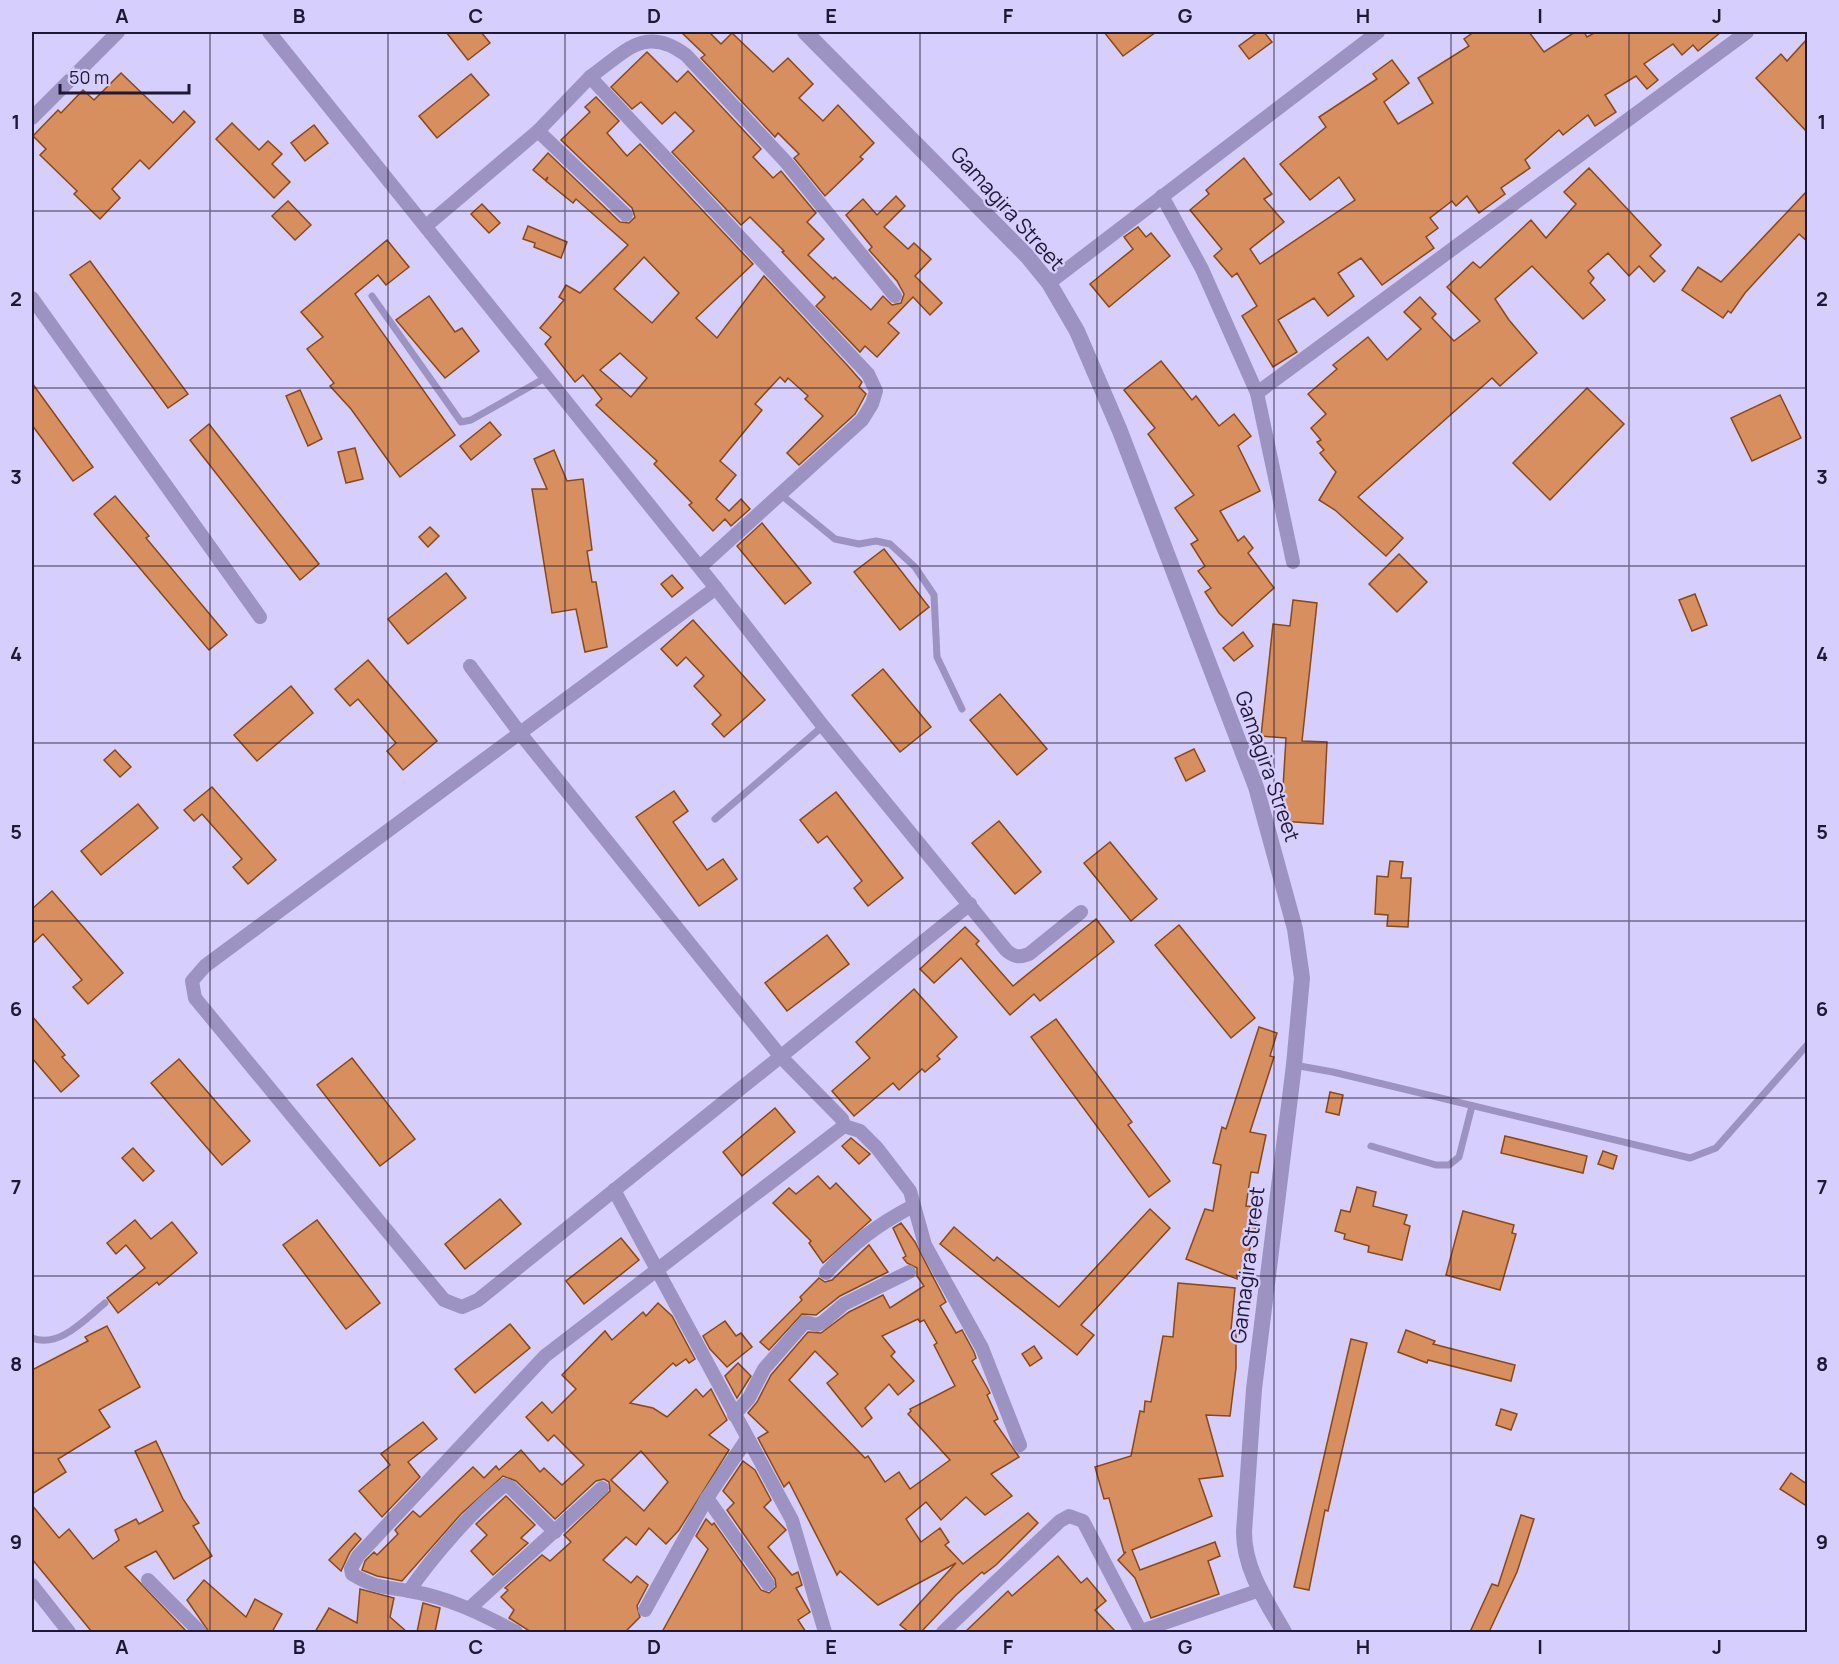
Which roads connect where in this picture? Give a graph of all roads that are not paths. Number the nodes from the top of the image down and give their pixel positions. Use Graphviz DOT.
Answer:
graph roads {
  1 [pos="118,32"];
  2 [pos="269,32"];
  3 [pos="805,32"];
  4 [pos="1378,32"];
  5 [pos="1747,32"];
  6 [pos="590,77"];
  7 [pos="32,117"];
  8 [pos="538,131"];
  9 [pos="1162,196"];
  10 [pos="626,215"];
  11 [pos="426,226"];
  12 [pos="1049,283"];
  13 [pos="372,296"];
  14 [pos="895,296"];
  15 [pos="32,298"];
  16 [pos="547,377"];
  17 [pos="1257,393"];
  18 [pos="780,494"];
  19 [pos="1293,562"];
  20 [pos="699,567"];
  21 [pos="716,588"];
  22 [pos="260,617"];
  23 [pos="470,666"];
  24 [pos="962,709"];
  25 [pos="823,726"];
  26 [pos="519,732"];
  27 [pos="715,819"];
  28 [pos="970,904"];
  29 [pos="1081,912"];
  30 [pos="1808,1044"];
  31 [pos="781,1058"];
  32 [pos="1294,1065"];
  33 [pos="1472,1106"];
  34 [pos="844,1126"];
  35 [pos="1371,1146"];
  36 [pos="614,1190"];
  37 [pos="913,1206"];
  38 [pos="658,1269"];
  39 [pos="909,1272"];
  40 [pos="826,1273"];
  41 [pos="105,1303"];
  42 [pos="32,1338"];
  43 [pos="734,1415"];
  44 [pos="747,1439"];
  45 [pos="1020,1445"];
  46 [pos="602,1488"];
  47 [pos="707,1498"];
  48 [pos="555,1532"];
  49 [pos="148,1580"];
  50 [pos="768,1584"];
  51 [pos="32,1585"];
  52 [pos="409,1590"];
  53 [pos="1260,1590"];
  54 [pos="471,1607"];
  55 [pos="645,1610"];
  56 [pos="69,1632"];
  57 [pos="200,1632"];
  58 [pos="516,1632"];
  59 [pos="825,1632"];
  60 [pos="943,1632"];
  61 [pos="1141,1632"];
  62 [pos="1284,1632"];
  1 -- 7 [label="street"];
  2 -- 11 [label="street"];
  3 -- 12 [label="street, Gamagira Street"];
  4 -- 9 [label="street"];
  5 -- 17 [label="street"];
  6 -- 8 [label="street"];
  6 -- 14 [label="street"];
  6 -- 18 [label="street"];
  8 -- 10 [label="street"];
  8 -- 11 [label="street"];
  9 -- 12 [label="street"];
  9 -- 17 [label="street"];
  11 -- 16 [label="street"];
  12 -- 32 [label="street, Gamagira Street"];
  13 -- 16 [label="lane"];
  15 -- 22 [label="street"];
  16 -- 20 [label="street"];
  17 -- 19 [label="street"];
  18 -- 20 [label="street"];
  18 -- 24 [label="lane"];
  20 -- 21 [label="street"];
  21 -- 25 [label="street"];
  21 -- 26 [label="street"];
  23 -- 26 [label="street"];
  25 -- 27 [label="lane"];
  25 -- 28 [label="street"];
  26 -- 31 [label="street"];
  26 -- 36 [label="street"];
  28 -- 29 [label="street"];
  28 -- 31 [label="street"];
  30 -- 33 [label="lane"];
  31 -- 34 [label="street"];
  31 -- 36 [label="street"];
  32 -- 33 [label="lane"];
  32 -- 53 [label="street, Gamagira Street"];
  33 -- 35 [label="lane"];
  34 -- 37 [label="street"];
  34 -- 38 [label="street"];
  36 -- 38 [label="street"];
  37 -- 40 [label="street"];
  37 -- 45 [label="street"];
  38 -- 43 [label="street"];
  38 -- 52 [label="street"];
  39 -- 43 [label="street"];
  41 -- 42 [label="lane"];
  43 -- 44 [label="street"];
  44 -- 47 [label="street"];
  44 -- 59 [label="street"];
  46 -- 48 [label="street"];
  47 -- 50 [label="street"];
  47 -- 55 [label="street"];
  48 -- 52 [label="street"];
  48 -- 54 [label="street"];
  49 -- 57 [label="street"];
  51 -- 56 [label="street"];
  52 -- 54 [label="street"];
  53 -- 61 [label="street"];
  53 -- 62 [label="street, Gamagira Street"];
  54 -- 58 [label="street"];
  60 -- 61 [label="street"];
}
